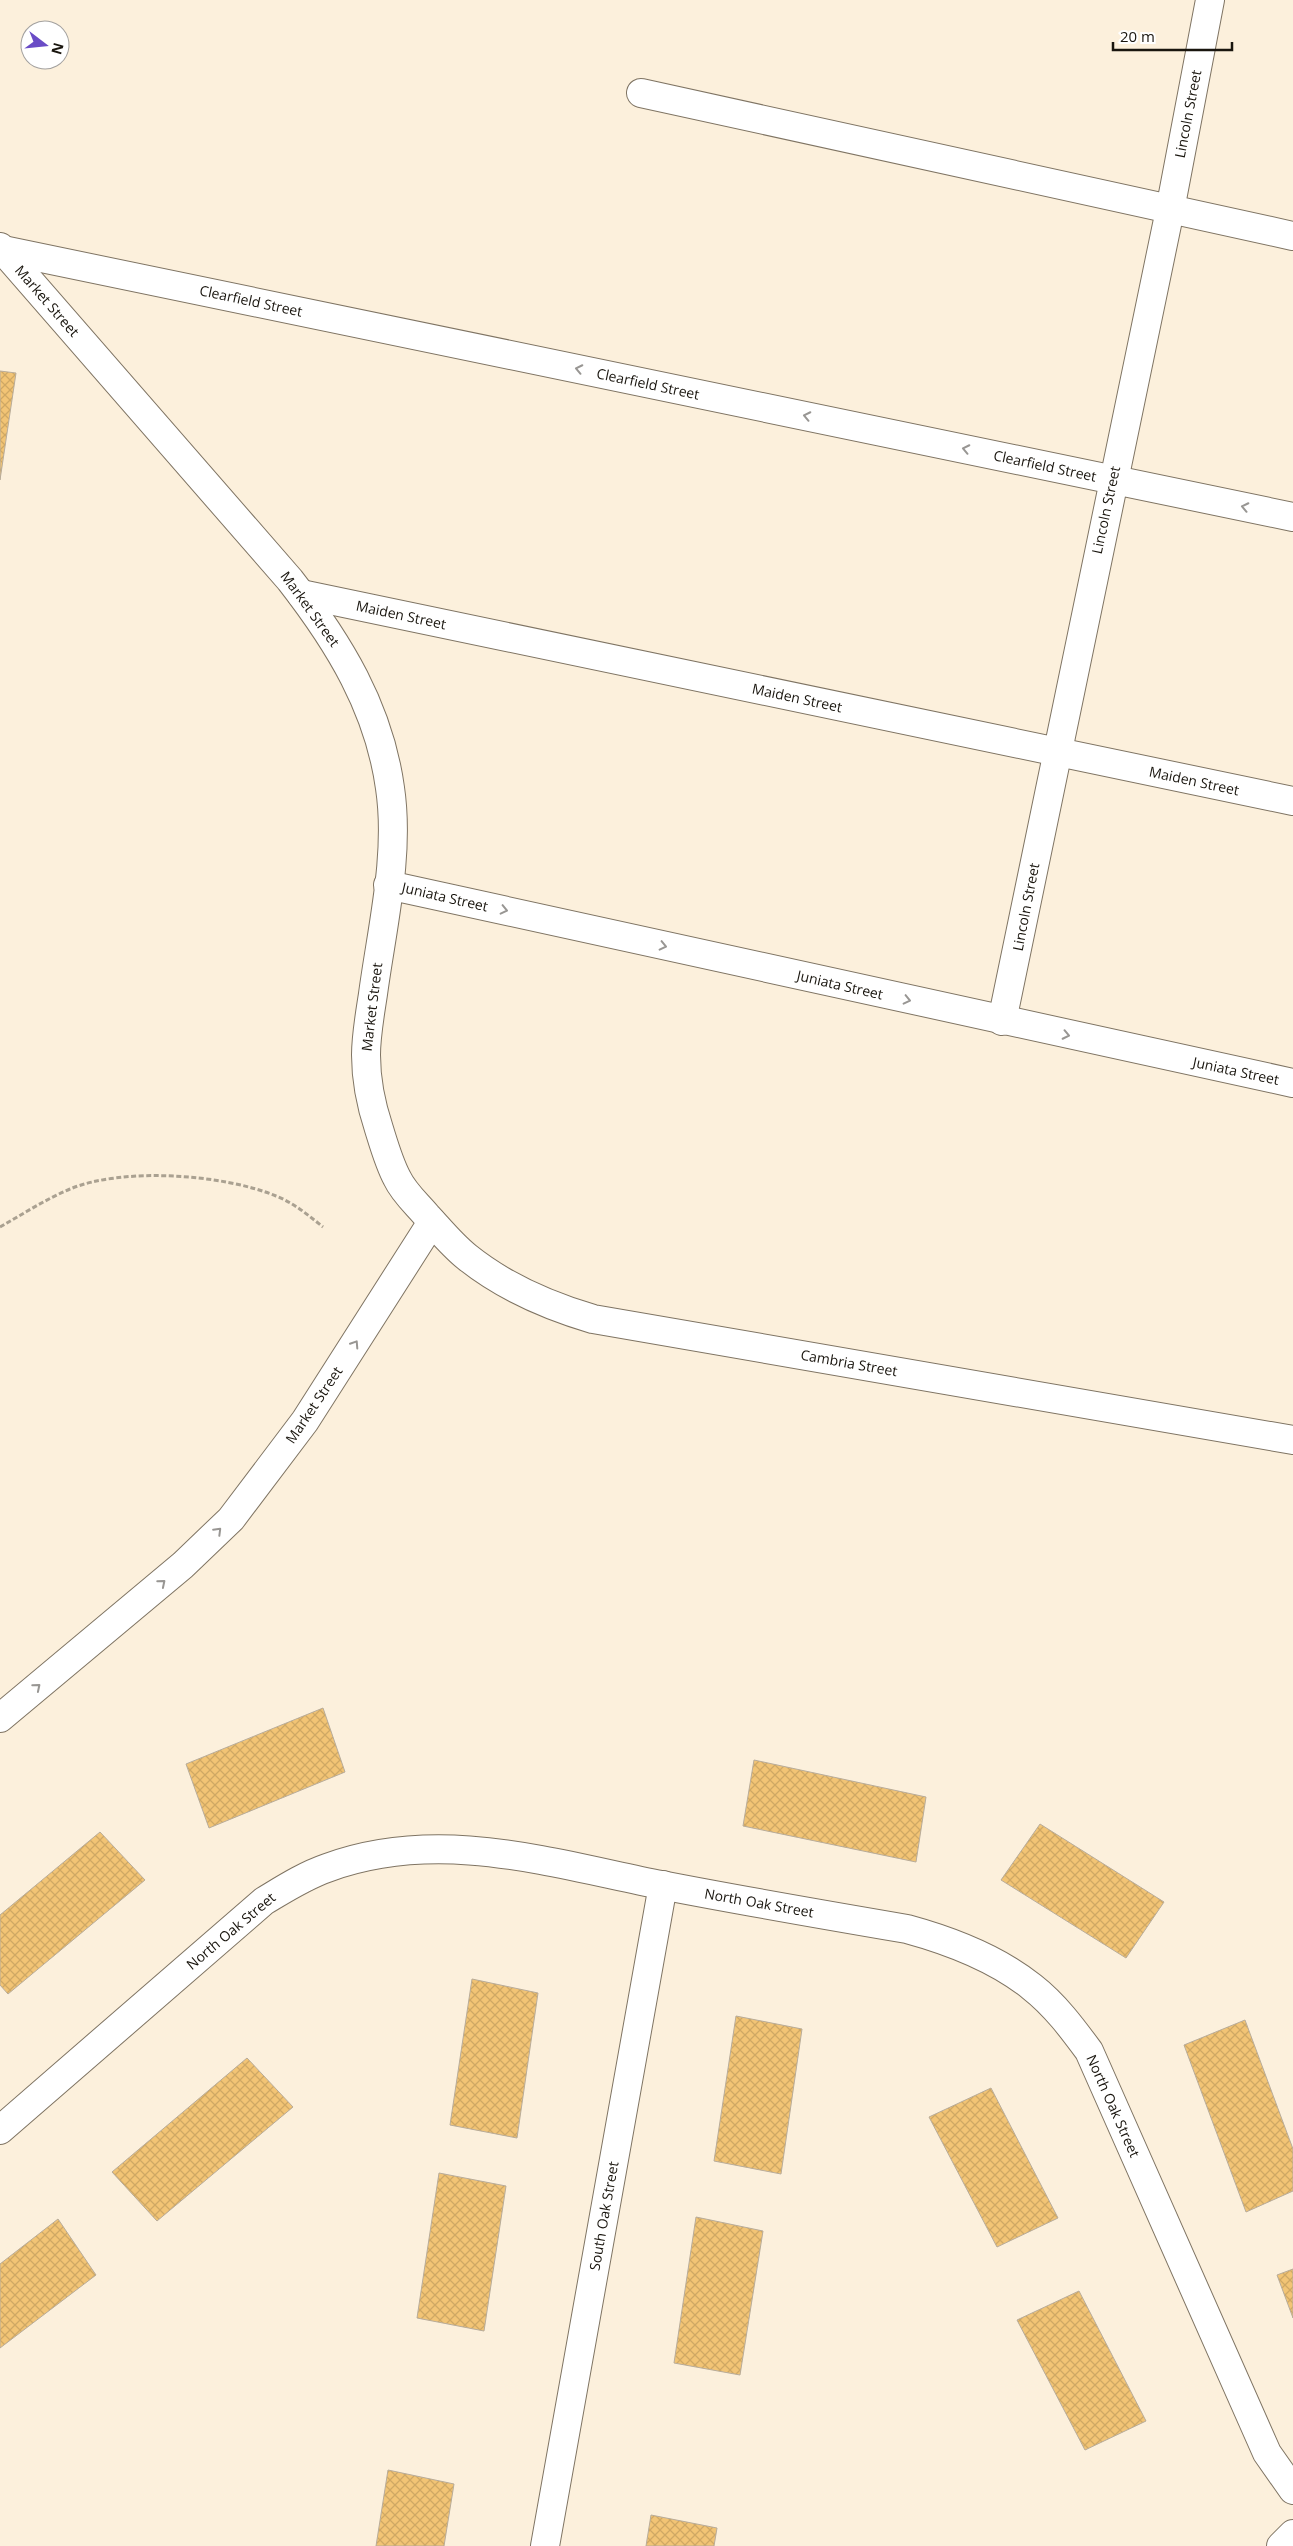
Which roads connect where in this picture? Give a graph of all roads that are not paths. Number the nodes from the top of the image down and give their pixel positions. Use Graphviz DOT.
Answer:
graph roads {
  1 [pos="1210,0"];
  2 [pos="641,93"];
  3 [pos="1170,210"];
  4 [pos="1293,236"];
  5 [pos="2,248"];
  6 [pos="1112,480"];
  7 [pos="1293,517"];
  8 [pos="301,594"];
  9 [pos="1057,752"];
  10 [pos="1293,802"];
  11 [pos="388,885"];
  12 [pos="1002,1021"];
  13 [pos="1293,1083"];
  14 [pos="432,1222"];
  15 [pos="1293,1440"];
  16 [pos="0,1718"];
  17 [pos="663,1886"];
  18 [pos="0,2130"];
  19 [pos="1293,2490"];
  20 [pos="1293,2534"];
  21 [pos="544,2546"];
  22 [pos="1281,2546"];
  1 -- 3 [label="street, Lincoln Street"];
  2 -- 3 [label="street"];
  3 -- 4 [label="street"];
  3 -- 6 [label="street, Lincoln Street"];
  6 -- 5 [label="street, Clearfield Street, one-way"];
  5 -- 8 [label="street, Market Street"];
  7 -- 6 [label="street, Clearfield Street, one-way"];
  6 -- 9 [label="street, Lincoln Street"];
  8 -- 9 [label="street, Maiden Street"];
  8 -- 11 [label="street, Market Street"];
  9 -- 10 [label="street, Maiden Street"];
  9 -- 12 [label="street, Lincoln Street"];
  11 -- 12 [label="street, Juniata Street, one-way"];
  11 -- 14 [label="street, Market Street"];
  12 -- 13 [label="street, Juniata Street, one-way"];
  14 -- 15 [label="street, Cambria Street"];
  16 -- 14 [label="street, Market Street, one-way"];
  17 -- 18 [label="street, North Oak Street"];
  17 -- 19 [label="street, North Oak Street"];
  17 -- 21 [label="street, South Oak Street"];
  20 -- 22 [label="street"];
}
